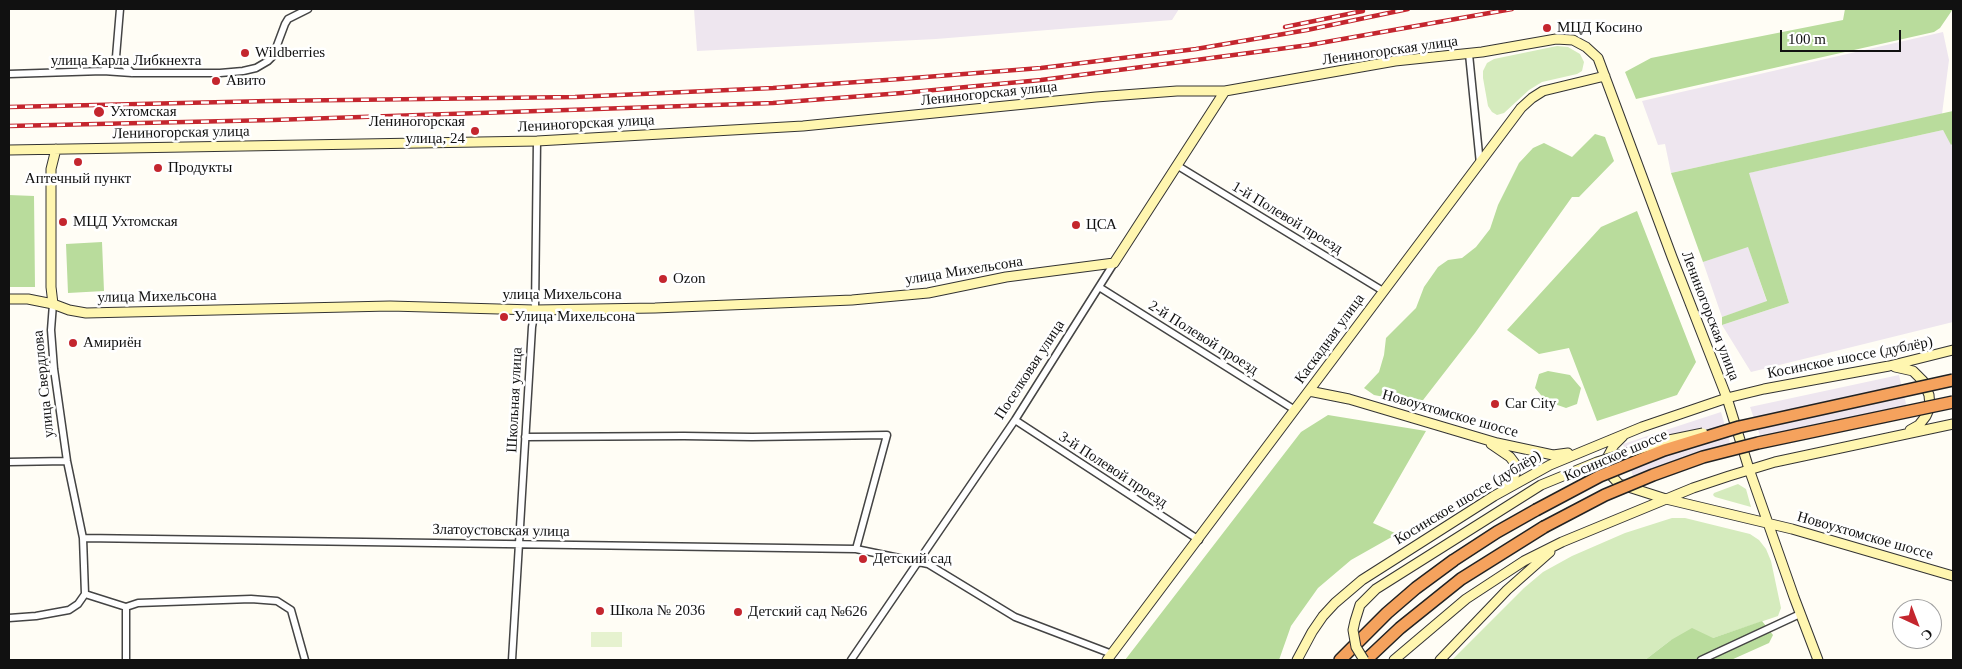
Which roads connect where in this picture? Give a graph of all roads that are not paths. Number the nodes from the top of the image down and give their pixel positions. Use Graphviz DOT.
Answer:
graph roads {
  1 [pos="120,9"];
  2 [pos="308,9"];
  3 [pos="1469,54"];
  4 [pos="116,57"];
  5 [pos="103,71"];
  6 [pos="132,73"];
  7 [pos="9,74"];
  8 [pos="1604,76"];
  9 [pos="1224,91"];
  10 [pos="537,141"];
  11 [pos="56,149"];
  12 [pos="9,150"];
  13 [pos="43,150"];
  14 [pos="1480,164"];
  15 [pos="1178,166"];
  16 [pos="51,169"];
  17 [pos="1114,263"];
  18 [pos="1098,287"];
  19 [pos="1383,291"];
  20 [pos="9,299"];
  21 [pos="53,304"];
  22 [pos="535,310"];
  23 [pos="1953,350"];
  24 [pos="1953,355"];
  25 [pos="1919,359"];
  26 [pos="1889,366"];
  27 [pos="1953,380"];
  28 [pos="1309,392"];
  29 [pos="1727,398"];
  30 [pos="1953,402"];
  31 [pos="1295,410"];
  32 [pos="1014,420"];
  33 [pos="1953,424"];
  34 [pos="1739,427"];
  35 [pos="1627,432"];
  36 [pos="1900,435"];
  37 [pos="525,437"];
  38 [pos="1484,439"];
  39 [pos="1584,450"];
  40 [pos="67,461"];
  41 [pos="9,462"];
  42 [pos="1749,470"];
  43 [pos="1494,496"];
  44 [pos="1666,499"];
  45 [pos="1769,524"];
  46 [pos="83,538"];
  47 [pos="1199,540"];
  48 [pos="1562,542"];
  49 [pos="520,545"];
  50 [pos="856,549"];
  51 [pos="918,561"];
  52 [pos="1953,576"];
  53 [pos="85,594"];
  54 [pos="126,607"];
  55 [pos="1800,614"];
  56 [pos="9,618"];
  57 [pos="1110,657"];
  58 [pos="126,660"];
  59 [pos="305,660"];
  60 [pos="512,660"];
  61 [pos="851,660"];
  62 [pos="1297,660"];
  63 [pos="1340,660"];
  64 [pos="1365,660"];
  65 [pos="1394,660"];
  66 [pos="1440,660"];
  67 [pos="1701,660"];
  68 [pos="1818,660"];
  1 -- 4 [label="street"];
  2 -- 6 [label="street, улица Карла Либкнехта"];
  3 -- 8 [label="street, Лениногорская улица"];
  3 -- 9 [label="street, Лениногорская улица"];
  3 -- 14 [label="street"];
  4 -- 5 [label="street"];
  4 -- 6 [label="street"];
  5 -- 6 [label="street, улица Карла Либкнехта"];
  5 -- 7 [label="street, улица Карла Либкнехта"];
  8 -- 14 [label="street, Каскадная улица"];
  8 -- 29 [label="street, Лениногорская улица"];
  9 -- 10 [label="street, Лениногорская улица"];
  9 -- 15 [label="street, Поселковая улица"];
  10 -- 11 [label="street, Лениногорская улица"];
  10 -- 22 [label="street, Школьная улица"];
  11 -- 13 [label="street, Лениногорская улица"];
  11 -- 16 [label="street, улица Свердлова"];
  12 -- 13 [label="street, Лениногорская улица"];
  13 -- 16 [label="street, улица Свердлова"];
  14 -- 19 [label="street, Каскадная улица"];
  15 -- 17 [label="street, Поселковая улица"];
  15 -- 19 [label="street, 1-й Полевой проезд"];
  16 -- 21 [label="street, улица Свердлова"];
  17 -- 18 [label="street, Поселковая улица"];
  17 -- 22 [label="street, улица Михельсона"];
  18 -- 31 [label="street, 2-й Полевой проезд"];
  18 -- 32 [label="street, Поселковая улица"];
  19 -- 28 [label="street, Каскадная улица"];
  20 -- 21 [label="street, улица Михельсона"];
  21 -- 22 [label="street, улица Михельсона"];
  21 -- 40 [label="street, улица Свердлова"];
  22 -- 37 [label="street, Школьная улица"];
  23 -- 25 [label="street, Косинское шоссе (дублёр)"];
  24 -- 25 [label="street"];
  25 -- 26 [label="street, Косинское шоссе (дублёр)"];
  26 -- 29 [label="street, Косинское шоссе (дублёр)"];
  26 -- 36 [label="street"];
  27 -- 34 [label="highway, Косинское шоссе, bridge"];
  28 -- 31 [label="street, Каскадная улица"];
  28 -- 38 [label="street, Новоухтомское шоссе"];
  29 -- 35 [label="street, Косинское шоссе (дублёр)"];
  29 -- 42 [label="street, Лениногорская улица"];
  30 -- 64 [label="highway, bridge"];
  31 -- 47 [label="street, Каскадная улица"];
  32 -- 47 [label="street, 3-й Полевой проезд"];
  32 -- 51 [label="street, Поселковая улица"];
  33 -- 36 [label="street"];
  34 -- 63 [label="highway, Косинское шоссе, bridge"];
  34 -- 64 [label="street, bridge"];
  35 -- 39 [label="street, Косинское шоссе (дублёр)"];
  35 -- 44 [label="street, Новоухтомское шоссе"];
  36 -- 42 [label="street"];
  37 -- 49 [label="street, Школьная улица"];
  37 -- 50 [label="street"];
  38 -- 39 [label="street, Новоухтомское шоссе"];
  38 -- 43 [label="street"];
  39 -- 43 [label="street, Косинское шоссе (дублёр)"];
  40 -- 41 [label="street"];
  40 -- 46 [label="street, улица Свердлова"];
  42 -- 44 [label="street"];
  42 -- 45 [label="street, Лениногорская улица"];
  43 -- 62 [label="street, Косинское шоссе (дублёр)"];
  44 -- 45 [label="street, Новоухтомское шоссе"];
  44 -- 48 [label="street"];
  45 -- 52 [label="street, Новоухтомское шоссе"];
  45 -- 55 [label="street, Лениногорская улица"];
  46 -- 49 [label="street, Златоустовская улица"];
  46 -- 53 [label="street, улица Свердлова"];
  47 -- 57 [label="street, Каскадная улица"];
  48 -- 65 [label="street"];
  48 -- 66 [label="street"];
  49 -- 50 [label="street, Златоустовская улица"];
  49 -- 60 [label="street, Школьная улица"];
  50 -- 51 [label="street, Златоустовская улица"];
  51 -- 57 [label="street, Златоустовская улица"];
  51 -- 61 [label="street, Поселковая улица"];
  53 -- 54 [label="street"];
  53 -- 56 [label="street"];
  54 -- 58 [label="street"];
  54 -- 59 [label="street"];
  55 -- 67 [label="street"];
  55 -- 68 [label="street, Лениногорская улица"];
}
